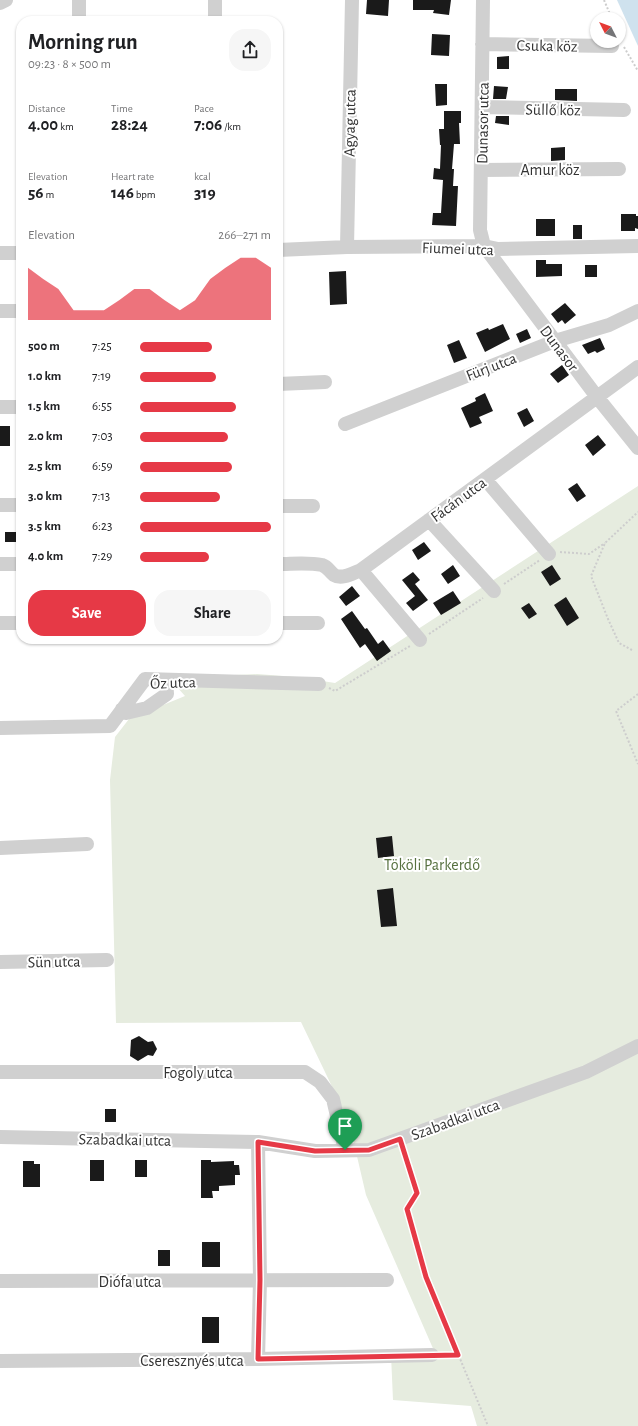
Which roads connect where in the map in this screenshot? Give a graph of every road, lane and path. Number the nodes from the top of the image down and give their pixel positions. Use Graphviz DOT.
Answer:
graph roads {
  1 [pos="6,0"];
  2 [pos="79,0"];
  3 [pos="215,0"];
  4 [pos="352,0"];
  5 [pos="483,0"];
  6 [pos="604,0"];
  7 [pos="0,3"];
  8 [pos="609,12"];
  9 [pos="79,16"];
  10 [pos="215,16"];
  11 [pos="482,44"];
  12 [pos="590,45"];
  13 [pos="619,48"];
  14 [pos="638,71"];
  15 [pos="482,107"];
  16 [pos="624,110"];
  17 [pos="619,169"];
  18 [pos="482,170"];
  19 [pos="484,246"];
  20 [pos="638,246"];
  21 [pos="347,247"];
  22 [pos="283,250"];
  23 [pos="0,253"];
  24 [pos="16,253"];
  25 [pos="0,311"];
  26 [pos="16,311"];
  27 [pos="638,311"];
  28 [pos="555,341"];
  29 [pos="638,367"];
  30 [pos="325,382"];
  31 [pos="283,384"];
  32 [pos="597,397"];
  33 [pos="16,406"];
  34 [pos="0,407"];
  35 [pos="345,424"];
  36 [pos="638,448"];
  37 [pos="486,479"];
  38 [pos="0,505"];
  39 [pos="16,506"];
  40 [pos="283,506"];
  41 [pos="313,506"];
  42 [pos="638,512"];
  43 [pos="429,520"];
  44 [pos="605,544"];
  45 [pos="549,554"];
  46 [pos="0,563"];
  47 [pos="16,563"];
  48 [pos="283,563"];
  49 [pos="361,570"];
  50 [pos="494,591"];
  51 [pos="0,623"];
  52 [pos="16,623"];
  53 [pos="283,623"];
  54 [pos="318,623"];
  55 [pos="420,640"];
  56 [pos="632,650"];
  57 [pos="166,680"];
  58 [pos="319,684"];
  59 [pos="638,694"];
  60 [pos="122,710"];
  61 [pos="0,728"];
  62 [pos="638,764"];
  63 [pos="87,844"];
  64 [pos="0,848"];
  65 [pos="107,960"];
  66 [pos="0,962"];
  67 [pos="638,1046"];
  68 [pos="0,1072"];
  69 [pos="0,1137"];
  70 [pos="400,1139"];
  71 [pos="258,1142"];
  72 [pos="345,1150"];
  73 [pos="260,1280"];
  74 [pos="387,1280"];
  75 [pos="0,1282"];
  76 [pos="432,1355"];
  77 [pos="458,1355"];
  78 [pos="258,1359"];
  79 [pos="0,1361"];
  80 [pos="488,1426"];
  1 -- 7 [label="street"];
  2 -- 9 [label="street"];
  3 -- 10 [label="street"];
  4 -- 21 [label="street, Agyag utca"];
  5 -- 11 [label="street, Dunasor utca"];
  6 -- 8 [label="path"];
  11 -- 12 [label="street, Csuka köz"];
  11 -- 15 [label="street, Dunasor utca"];
  13 -- 14 [label="path"];
  15 -- 16 [label="street, Süllő köz"];
  15 -- 18 [label="street, Dunasor utca"];
  17 -- 18 [label="street, Amur köz"];
  18 -- 19 [label="street, Dunasor utca"];
  19 -- 20 [label="street, Fiumei utca"];
  19 -- 21 [label="street, Fiumei utca"];
  19 -- 28 [label="street, Dunasor"];
  21 -- 22 [label="street, Fiumei utca"];
  23 -- 24 [label="street"];
  25 -- 26 [label="street"];
  27 -- 28 [label="street, Fürj utca"];
  28 -- 32 [label="street, Dunasor"];
  28 -- 35 [label="street, Fürj utca"];
  29 -- 32 [label="street, Fácán utca"];
  30 -- 31 [label="street"];
  32 -- 36 [label="street, Dunasor"];
  32 -- 37 [label="street, Fácán utca"];
  33 -- 34 [label="street"];
  37 -- 43 [label="street, Fácán utca"];
  37 -- 45 [label="street"];
  38 -- 39 [label="street"];
  40 -- 41 [label="street"];
  42 -- 44 [label="path"];
  43 -- 49 [label="street, Fácán utca"];
  43 -- 50 [label="street"];
  44 -- 45 [label="path"];
  44 -- 56 [label="path"];
  45 -- 50 [label="path"];
  46 -- 47 [label="street"];
  48 -- 49 [label="street, Fácán utca"];
  49 -- 55 [label="street"];
  50 -- 55 [label="path"];
  51 -- 52 [label="street"];
  53 -- 54 [label="street"];
  55 -- 58 [label="path"];
  57 -- 58 [label="street, Őz utca"];
  57 -- 60 [label="street, Őz utca"];
  57 -- 60 [label="street"];
  59 -- 62 [label="path"];
  60 -- 61 [label="street, Őz utca"];
  63 -- 64 [label="street"];
  65 -- 66 [label="street, Sün utca"];
  67 -- 70 [label="street, Szabadkai utca"];
  68 -- 72 [label="street, Fogoly utca"];
  69 -- 71 [label="street, Szabadkai utca"];
  70 -- 72 [label="street, Szabadkai utca"];
  70 -- 77 [label="path"];
  71 -- 72 [label="street, Szabadkai utca"];
  71 -- 73 [label="street"];
  73 -- 74 [label="street, Diófa utca"];
  73 -- 75 [label="street, Diófa utca"];
  73 -- 78 [label="street"];
  76 -- 77 [label="path"];
  76 -- 78 [label="street, Cseresznyés utca"];
  77 -- 80 [label="path"];
  78 -- 79 [label="street, Cseresznyés utca"];
}
